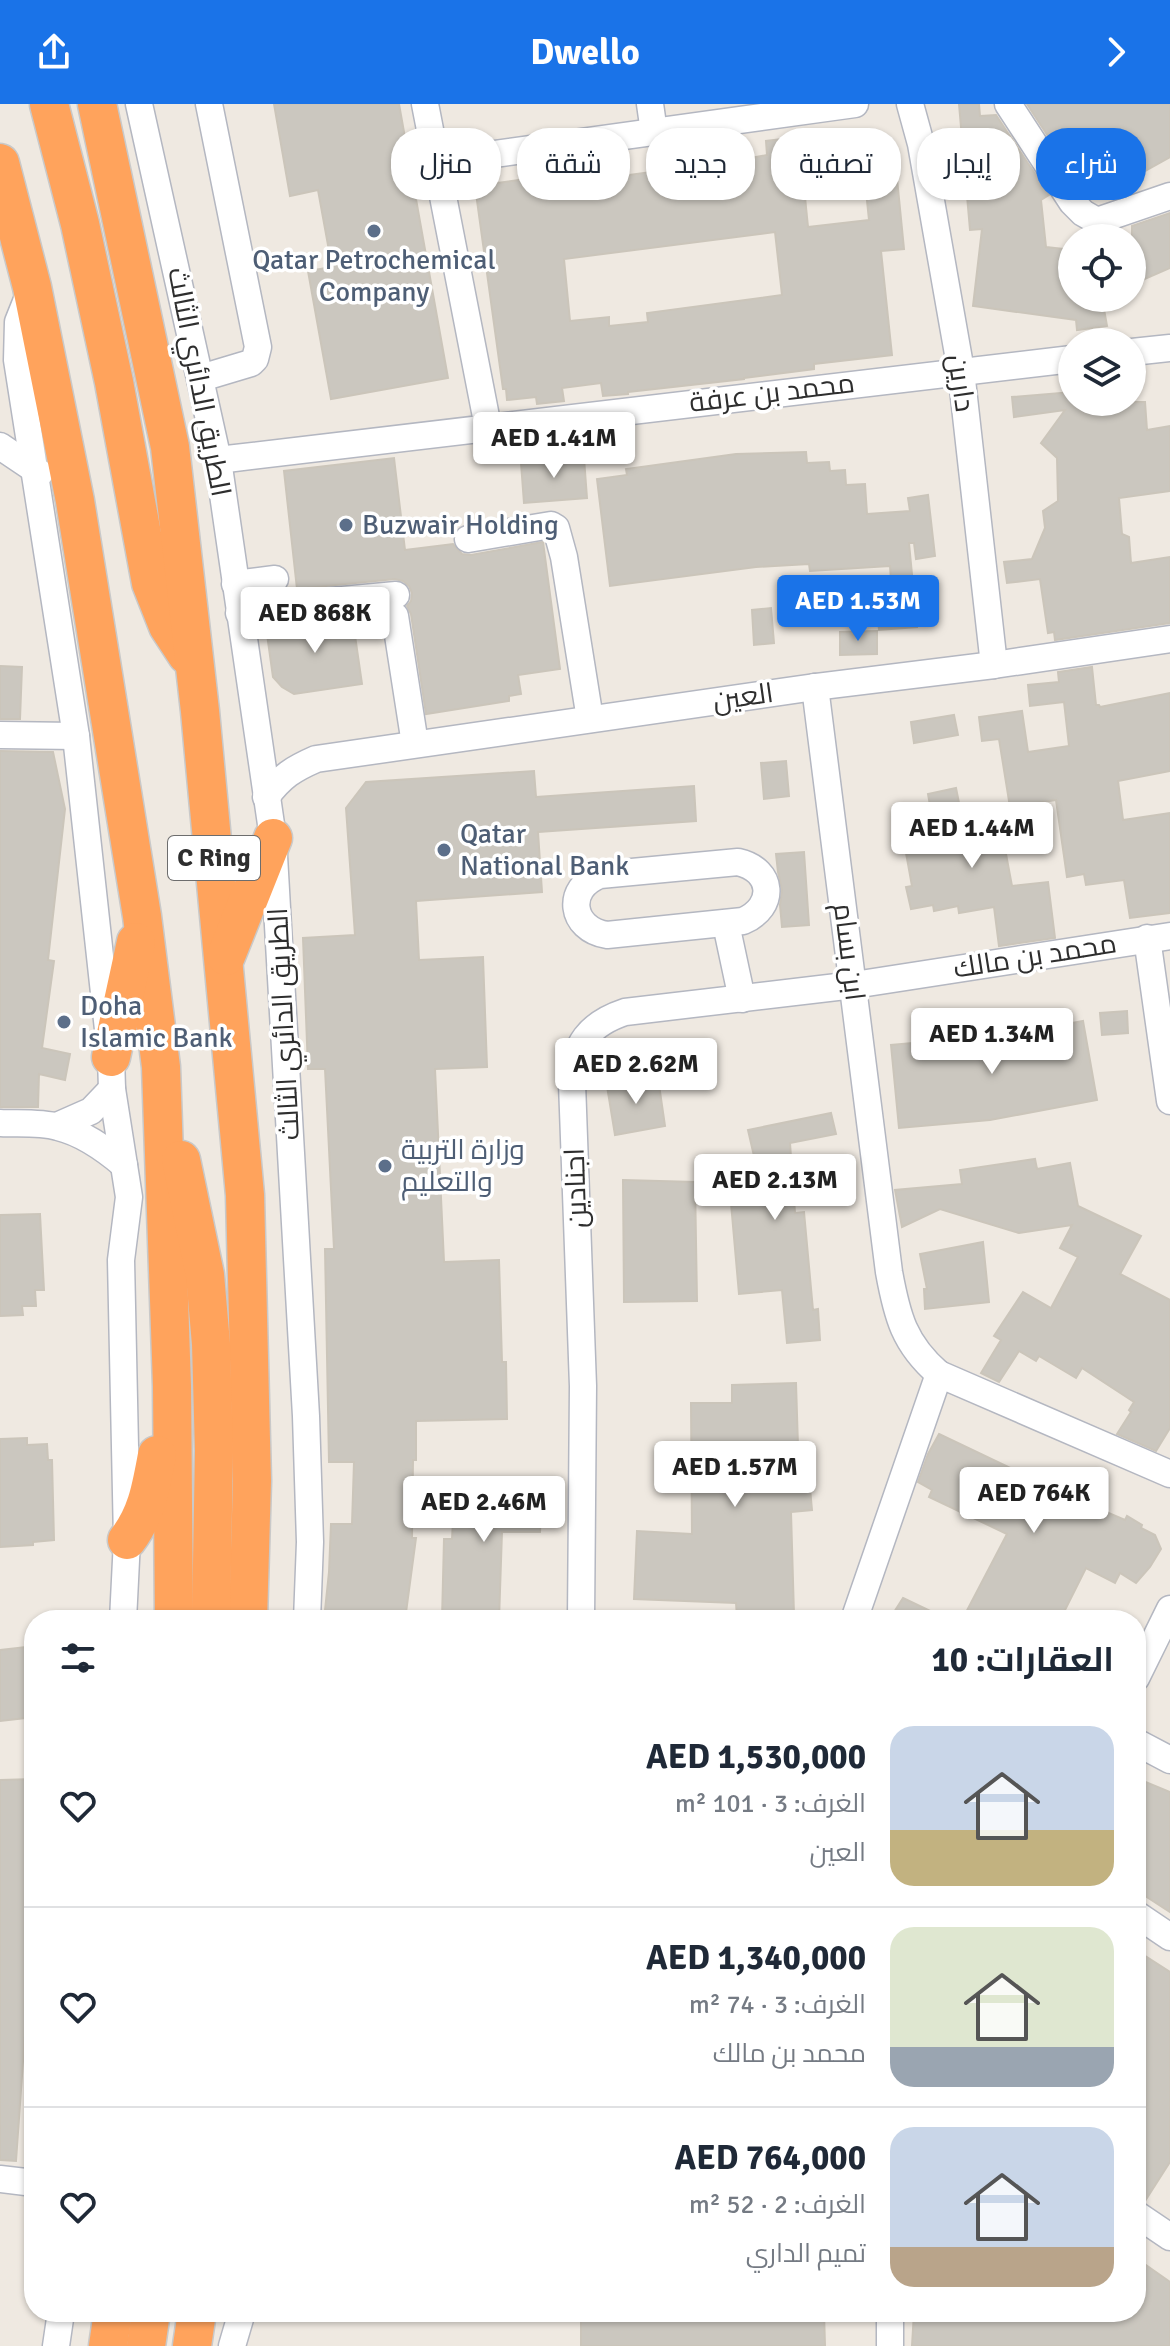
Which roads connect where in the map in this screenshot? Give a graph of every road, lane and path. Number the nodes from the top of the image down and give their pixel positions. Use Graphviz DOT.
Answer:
graph roads {
  1 [pos="49,104"];
  2 [pos="97,104"];
  3 [pos="139,104"];
  4 [pos="209,104"];
  5 [pos="425,104"];
  6 [pos="650,104"];
  7 [pos="855,104"];
  8 [pos="910,104"];
  9 [pos="1008,104"];
  10 [pos="430,128"];
  11 [pos="653,128"];
  12 [pos="683,128"];
  13 [pos="646,133"];
  14 [pos="501,153"];
  15 [pos="0,163"];
  16 [pos="1170,196"];
  17 [pos="444,200"];
  18 [pos="32,287"];
  19 [pos="1170,348"];
  20 [pos="1146,351"];
  21 [pos="1058,361"];
  22 [pos="961,371"];
  23 [pos="201,378"];
  24 [pos="24,413"];
  25 [pos="488,427"];
  26 [pos="0,435"];
  27 [pos="0,446"];
  28 [pos="218,460"];
  29 [pos="35,470"];
  30 [pos="75,501"];
  31 [pos="468,539"];
  32 [pos="275,579"];
  33 [pos="235,584"];
  34 [pos="239,613"];
  35 [pos="1170,639"];
  36 [pos="193,664"];
  37 [pos="994,665"];
  38 [pos="815,687"];
  39 [pos="590,719"];
  40 [pos="0,735"];
  41 [pos="76,736"];
  42 [pos="257,742"];
  43 [pos="415,744"];
  44 [pos="316,759"];
  45 [pos="266,797"];
  46 [pos="273,838"];
  47 [pos="142,916"];
  48 [pos="726,924"];
  49 [pos="1158,937"];
  50 [pos="224,962"];
  51 [pos="854,985"];
  52 [pos="742,999"];
  53 [pos="161,1067"];
  54 [pos="111,1073"];
  55 [pos="1170,1101"];
  56 [pos="0,1123"];
  57 [pos="57,1126"];
  58 [pos="124,1165"];
  59 [pos="939,1374"];
  60 [pos="172,1386"];
  61 [pos="1170,1474"];
  62 [pos="127,1540"];
  63 [pos="1170,1609"];
  64 [pos="124,1610"];
  65 [pos="174,1610"];
  66 [pos="211,1610"];
  67 [pos="248,1610"];
  68 [pos="307,1610"];
  69 [pos="581,1610"];
  70 [pos="857,1610"];
  71 [pos="1146,1658"];
  72 [pos="1146,1747"];
  73 [pos="1170,1760"];
  74 [pos="1146,1921"];
  75 [pos="1170,1937"];
  76 [pos="0,2179"];
  77 [pos="24,2182"];
  78 [pos="1146,2218"];
  79 [pos="1166,2226"];
  80 [pos="60,2322"];
  81 [pos="112,2322"];
  82 [pos="150,2322"];
  83 [pos="196,2322"];
  84 [pos="239,2322"];
  85 [pos="890,2322"];
  86 [pos="56,2346"];
  87 [pos="108,2346"];
  88 [pos="146,2346"];
  89 [pos="192,2346"];
  90 [pos="232,2346"];
  91 [pos="890,2346"];
  1 -- 36 [label="highway"];
  2 -- 36 [label="highway, الطريق الدائري الثالث / C Ring"];
  3 -- 23 [label="street, الطريق الدائري الثالث"];
  4 -- 23 [label="street"];
  5 -- 10 [label="street"];
  6 -- 11 [label="street"];
  7 -- 12 [label="street"];
  8 -- 22 [label="street, دارين"];
  9 -- 16 [label="street"];
  13 -- 14 [label="street"];
  15 -- 18 [label="highway, C Ring"];
  17 -- 25 [label="street"];
  18 -- 24 [label="street"];
  18 -- 30 [label="highway, C Ring"];
  19 -- 20 [label="street"];
  21 -- 22 [label="street, محمد بن عرفة"];
  22 -- 25 [label="street, محمد بن عرفة"];
  22 -- 37 [label="street, دارين"];
  23 -- 28 [label="street, الطريق الدائري الثالث"];
  24 -- 26 [label="street"];
  24 -- 29 [label="street"];
  25 -- 28 [label="street, محمد بن عرفة"];
  27 -- 29 [label="street"];
  28 -- 33 [label="street, الطريق الدائري الثالث"];
  29 -- 30 [label="street"];
  29 -- 41 [label="street"];
  30 -- 47 [label="highway, C Ring"];
  31 -- 39 [label="street"];
  32 -- 33 [label="street"];
  33 -- 34 [label="street, الطريق الدائري الثالث"];
  34 -- 42 [label="street, الطريق الدائري الثالث"];
  34 -- 43 [label="street"];
  35 -- 37 [label="street, العين"];
  36 -- 50 [label="highway, الطريق الدائري الثالث / C Ring"];
  37 -- 38 [label="street, العين"];
  38 -- 39 [label="street, العين"];
  38 -- 51 [label="street, ابن بسام"];
  39 -- 43 [label="street, العين"];
  40 -- 41 [label="street"];
  41 -- 54 [label="street"];
  42 -- 44 [label="street, العين"];
  42 -- 45 [label="street, الطريق الدائري الثالث"];
  43 -- 44 [label="street, العين"];
  44 -- 45 [label="street, العين"];
  45 -- 46 [label="street, الطريق الدائري الثالث"];
  46 -- 50 [label="highway"];
  46 -- 68 [label="street, الطريق الدائري الثالث"];
  47 -- 53 [label="highway, C Ring"];
  47 -- 54 [label="highway"];
  48 -- 48 [label="street"];
  48 -- 52 [label="street"];
  49 -- 51 [label="street, محمد بن مالك"];
  49 -- 55 [label="street"];
  50 -- 67 [label="highway, الطريق الدائري الثالث / C Ring"];
  51 -- 52 [label="street, اجنادين"];
  51 -- 59 [label="street, ابن بسام"];
  52 -- 69 [label="street, اجنادين"];
  53 -- 60 [label="highway, C Ring"];
  53 -- 66 [label="highway"];
  54 -- 57 [label="street"];
  54 -- 58 [label="street"];
  56 -- 57 [label="street"];
  57 -- 58 [label="street"];
  58 -- 62 [label="street"];
  59 -- 61 [label="street"];
  59 -- 70 [label="street"];
  60 -- 62 [label="highway"];
  60 -- 65 [label="highway, C Ring"];
  62 -- 64 [label="street"];
  63 -- 71 [label="street"];
  72 -- 73 [label="street"];
  74 -- 75 [label="street"];
  76 -- 77 [label="street"];
  78 -- 79 [label="street"];
  80 -- 86 [label="street"];
  81 -- 87 [label="highway"];
  82 -- 88 [label="highway"];
  83 -- 89 [label="highway"];
  84 -- 90 [label="street"];
  85 -- 91 [label="street"];
}
